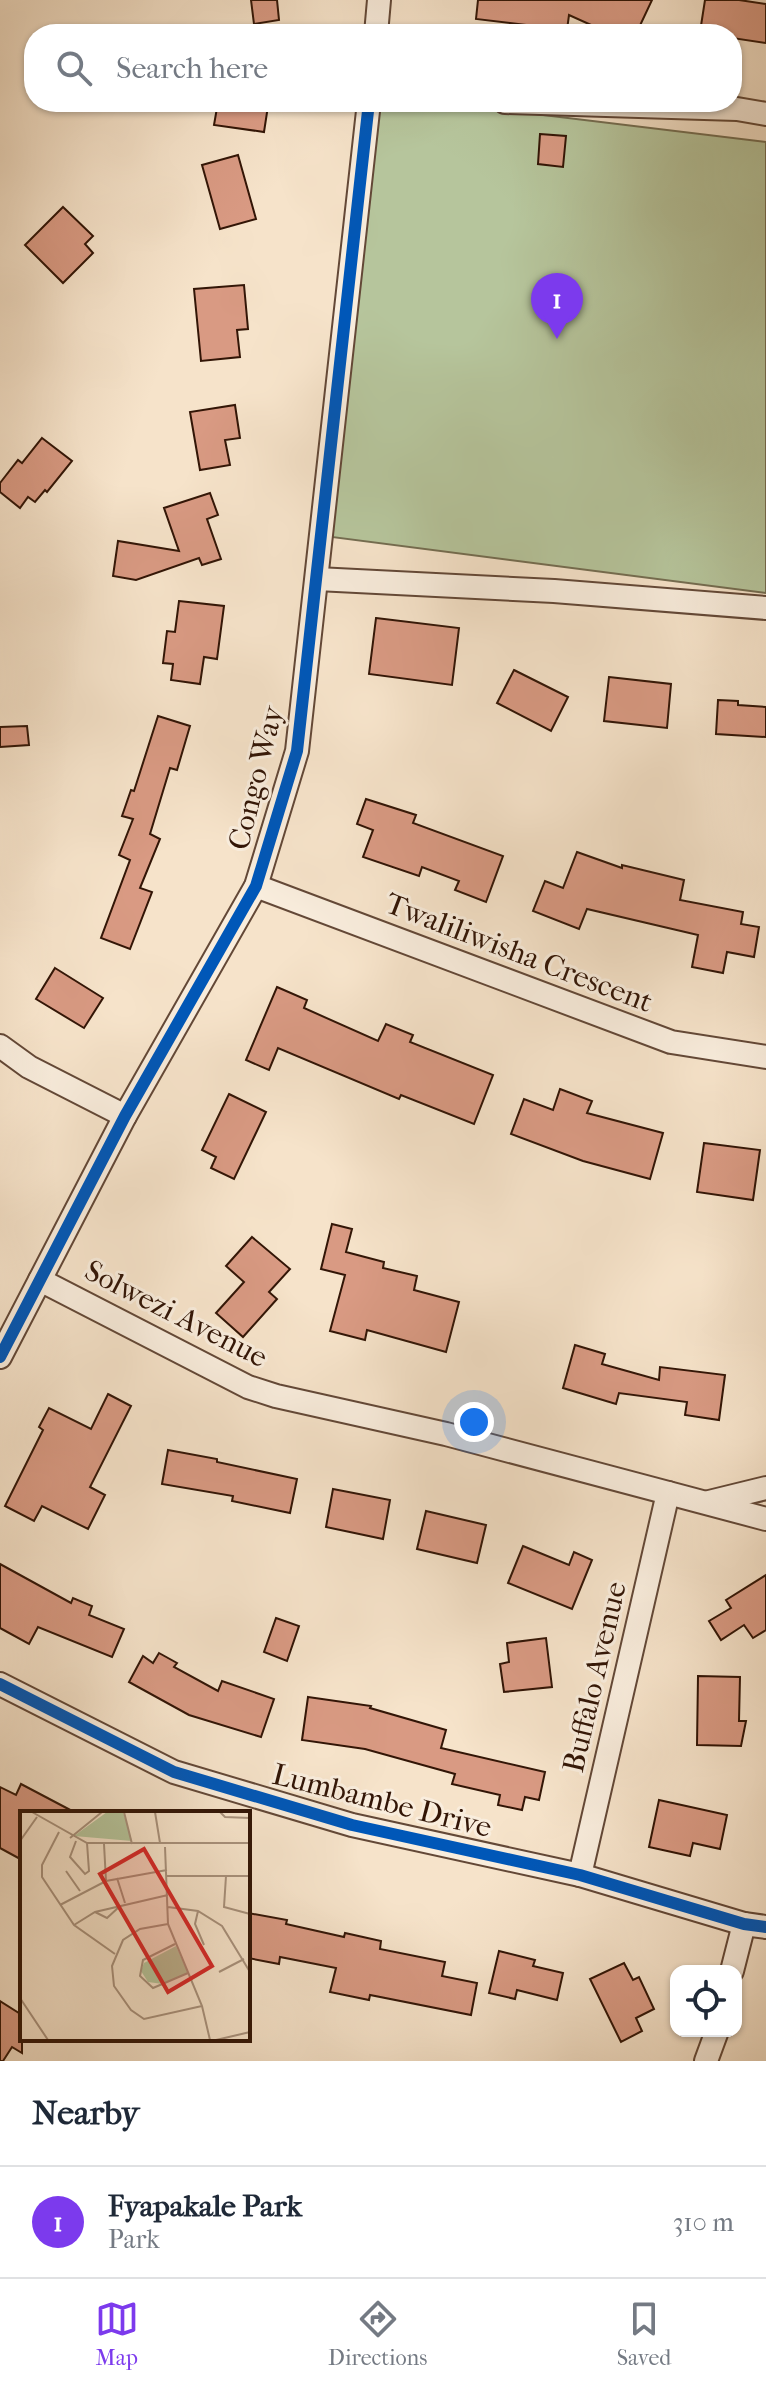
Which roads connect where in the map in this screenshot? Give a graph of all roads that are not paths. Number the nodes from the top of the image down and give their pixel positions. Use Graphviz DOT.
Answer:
graph roads {
  1 [pos="379,0"];
  2 [pos="377,24"];
  3 [pos="742,110"];
  4 [pos="368,112"];
  5 [pos="766,114"];
  6 [pos="317,579"];
  7 [pos="766,608"];
  8 [pos="256,886"];
  9 [pos="0,1046"];
  10 [pos="766,1057"];
  11 [pos="125,1116"];
  12 [pos="40,1280"];
  13 [pos="0,1357"];
  14 [pos="766,1488"];
  15 [pos="668,1493"];
  16 [pos="705,1503"];
  17 [pos="766,1519"];
  18 [pos="0,1684"];
  19 [pos="580,1875"];
  20 [pos="755,1926"];
  21 [pos="735,1965"];
  22 [pos="715,2037"];
  23 [pos="706,2061"];
  1 -- 2 [label="street"];
  3 -- 5 [label="street"];
  4 -- 6 [label="street, Congo Way"];
  6 -- 7 [label="street"];
  6 -- 8 [label="street, Congo Way"];
  8 -- 10 [label="street, Twaliliwisha Crescent"];
  8 -- 11 [label="street, Congo Way"];
  9 -- 11 [label="street"];
  11 -- 12 [label="street, Congo Way"];
  12 -- 13 [label="street, Congo Way"];
  12 -- 15 [label="street, Solwezi Avenue"];
  14 -- 16 [label="street, Solwezi Avenue"];
  15 -- 16 [label="street, Solwezi Avenue"];
  15 -- 19 [label="street, Buffalo Avenue"];
  16 -- 17 [label="street, Solwezi Avenue"];
  18 -- 19 [label="street, Lumbambe Drive"];
  19 -- 20 [label="street, Lumbambe Drive"];
  20 -- 21 [label="street"];
  22 -- 23 [label="street"];
}
